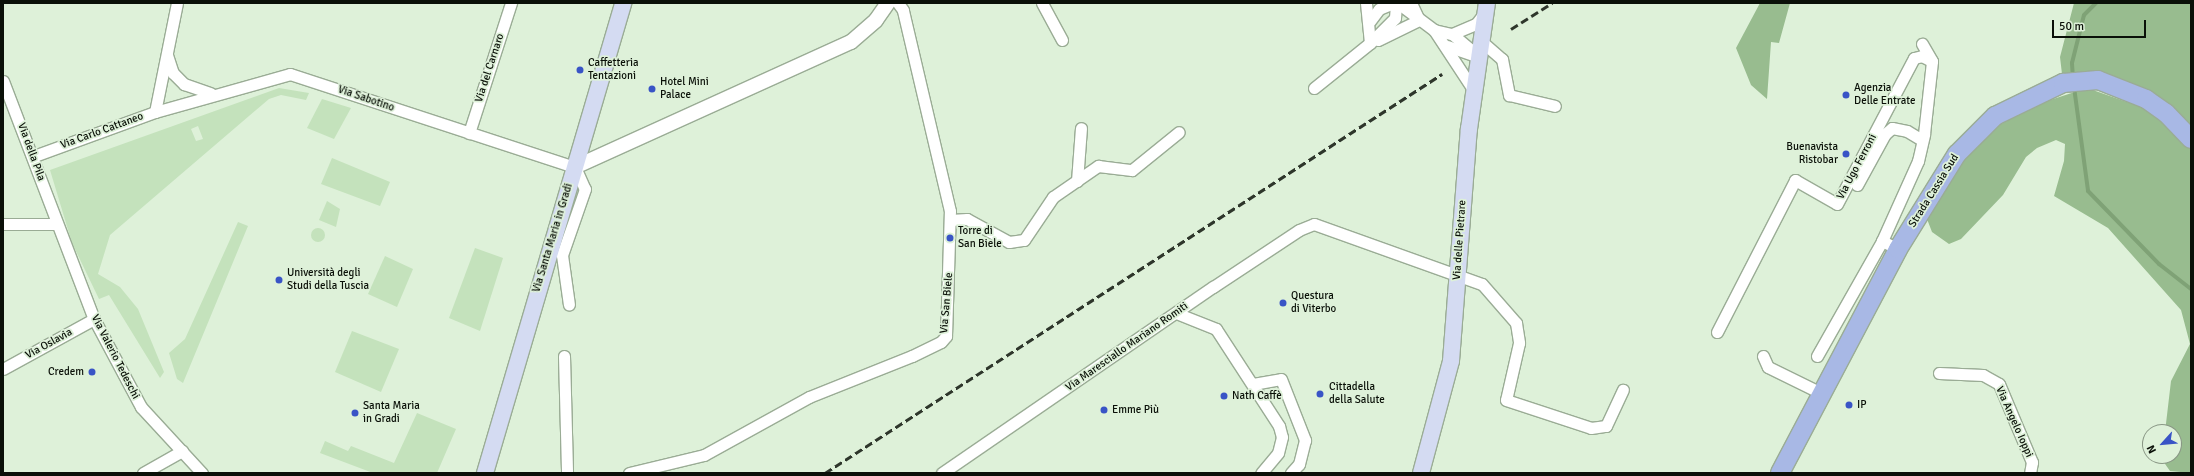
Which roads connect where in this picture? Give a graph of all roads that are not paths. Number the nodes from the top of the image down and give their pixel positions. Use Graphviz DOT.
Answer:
graph roads {
  1 [pos="177,3"];
  2 [pos="511,3"];
  3 [pos="623,3"];
  4 [pos="888,3"];
  5 [pos="898,3"];
  6 [pos="1042,3"];
  7 [pos="1366,3"];
  8 [pos="1396,3"];
  9 [pos="1411,3"];
  10 [pos="1487,6"];
  11 [pos="1419,20"];
  12 [pos="1370,21"];
  13 [pos="1434,30"];
  14 [pos="1452,34"];
  15 [pos="1062,40"];
  16 [pos="1481,41"];
  17 [pos="1370,43"];
  18 [pos="1922,44"];
  19 [pos="1447,46"];
  20 [pos="166,50"];
  21 [pos="1479,57"];
  22 [pos="1932,61"];
  23 [pos="3,81"];
  24 [pos="1314,88"];
  25 [pos="1474,91"];
  26 [pos="217,93"];
  27 [pos="1555,106"];
  28 [pos="155,112"];
  29 [pos="1081,128"];
  30 [pos="1179,132"];
  31 [pos="469,133"];
  32 [pos="2191,139"];
  33 [pos="1922,140"];
  34 [pos="34,156"];
  35 [pos="575,167"];
  36 [pos="1077,181"];
  37 [pos="1857,185"];
  38 [pos="950,220"];
  39 [pos="3,224"];
  40 [pos="56,224"];
  41 [pos="1890,245"];
  42 [pos="1457,272"];
  43 [pos="569,305"];
  44 [pos="1176,313"];
  45 [pos="94,319"];
  46 [pos="1717,332"];
  47 [pos="564,356"];
  48 [pos="1763,356"];
  49 [pos="1817,356"];
  50 [pos="3,369"];
  51 [pos="1939,374"];
  52 [pos="1253,384"];
  53 [pos="1623,390"];
  54 [pos="1821,393"];
  55 [pos="182,452"];
  56 [pos="144,473"];
  57 [pos="202,473"];
  58 [pos="484,473"];
  59 [pos="567,473"];
  60 [pos="629,473"];
  61 [pos="942,473"];
  62 [pos="1261,473"];
  63 [pos="1291,473"];
  64 [pos="1421,473"];
  65 [pos="1780,473"];
  66 [pos="2030,473"];
  1 -- 20 [label="street, Via Carlo Cattaneo"];
  2 -- 31 [label="street, Via del Carnaro"];
  3 -- 35 [label="main road, Via Santa Maria in Gradi"];
  4 -- 35 [label="street"];
  5 -- 38 [label="street, Via San Biele"];
  6 -- 15 [label="street"];
  7 -- 12 [label="street"];
  8 -- 11 [label="street"];
  8 -- 12 [label="street"];
  8 -- 17 [label="street"];
  9 -- 11 [label="street"];
  10 -- 14 [label="street"];
  10 -- 16 [label="main road, Via delle Pietrare"];
  11 -- 13 [label="street"];
  11 -- 17 [label="street"];
  12 -- 17 [label="street"];
  13 -- 14 [label="street"];
  13 -- 19 [label="street"];
  14 -- 21 [label="street"];
  16 -- 21 [label="main road, Via delle Pietrare"];
  16 -- 27 [label="street"];
  17 -- 24 [label="street"];
  18 -- 22 [label="street"];
  19 -- 21 [label="street"];
  19 -- 25 [label="street"];
  20 -- 26 [label="street"];
  20 -- 28 [label="street, Via Carlo Cattaneo"];
  21 -- 25 [label="main road, Via delle Pietrare"];
  22 -- 33 [label="street"];
  22 -- 46 [label="street, Via Ugo Ferroni"];
  23 -- 34 [label="street, Via della Pila"];
  25 -- 42 [label="main road, Via delle Pietrare"];
  26 -- 28 [label="street, Via Sabotino"];
  26 -- 31 [label="street, Via Sabotino"];
  28 -- 34 [label="street, Via Carlo Cattaneo"];
  29 -- 36 [label="street"];
  30 -- 36 [label="street"];
  31 -- 35 [label="street, Via Sabotino"];
  32 -- 41 [label="main road, Strada Cassia Sud"];
  33 -- 37 [label="street, Via Ugo Ferroni"];
  33 -- 41 [label="street"];
  34 -- 40 [label="street, Via della Pila"];
  35 -- 43 [label="street"];
  35 -- 58 [label="main road, Via Santa Maria in Gradi"];
  36 -- 38 [label="street"];
  38 -- 60 [label="street, Via San Biele"];
  39 -- 40 [label="street"];
  40 -- 45 [label="street, Via Valerio Tedeschi"];
  41 -- 49 [label="street"];
  41 -- 54 [label="main road, Strada Cassia Sud"];
  42 -- 44 [label="street, Via Maresciallo Mariano Romiti"];
  42 -- 53 [label="street"];
  42 -- 64 [label="main road, Via delle Pietrare"];
  44 -- 52 [label="street"];
  44 -- 61 [label="street, Via Maresciallo Mariano Romiti"];
  45 -- 50 [label="street, Via Oslavia"];
  45 -- 55 [label="street, Via Valerio Tedeschi"];
  47 -- 59 [label="street"];
  48 -- 54 [label="street"];
  51 -- 66 [label="street, Via Angelo Ioppi"];
  52 -- 62 [label="street"];
  52 -- 63 [label="street"];
  54 -- 65 [label="main road, Strada Cassia Sud"];
  55 -- 56 [label="street"];
  55 -- 57 [label="street, Via Valerio Tedeschi"];
}
